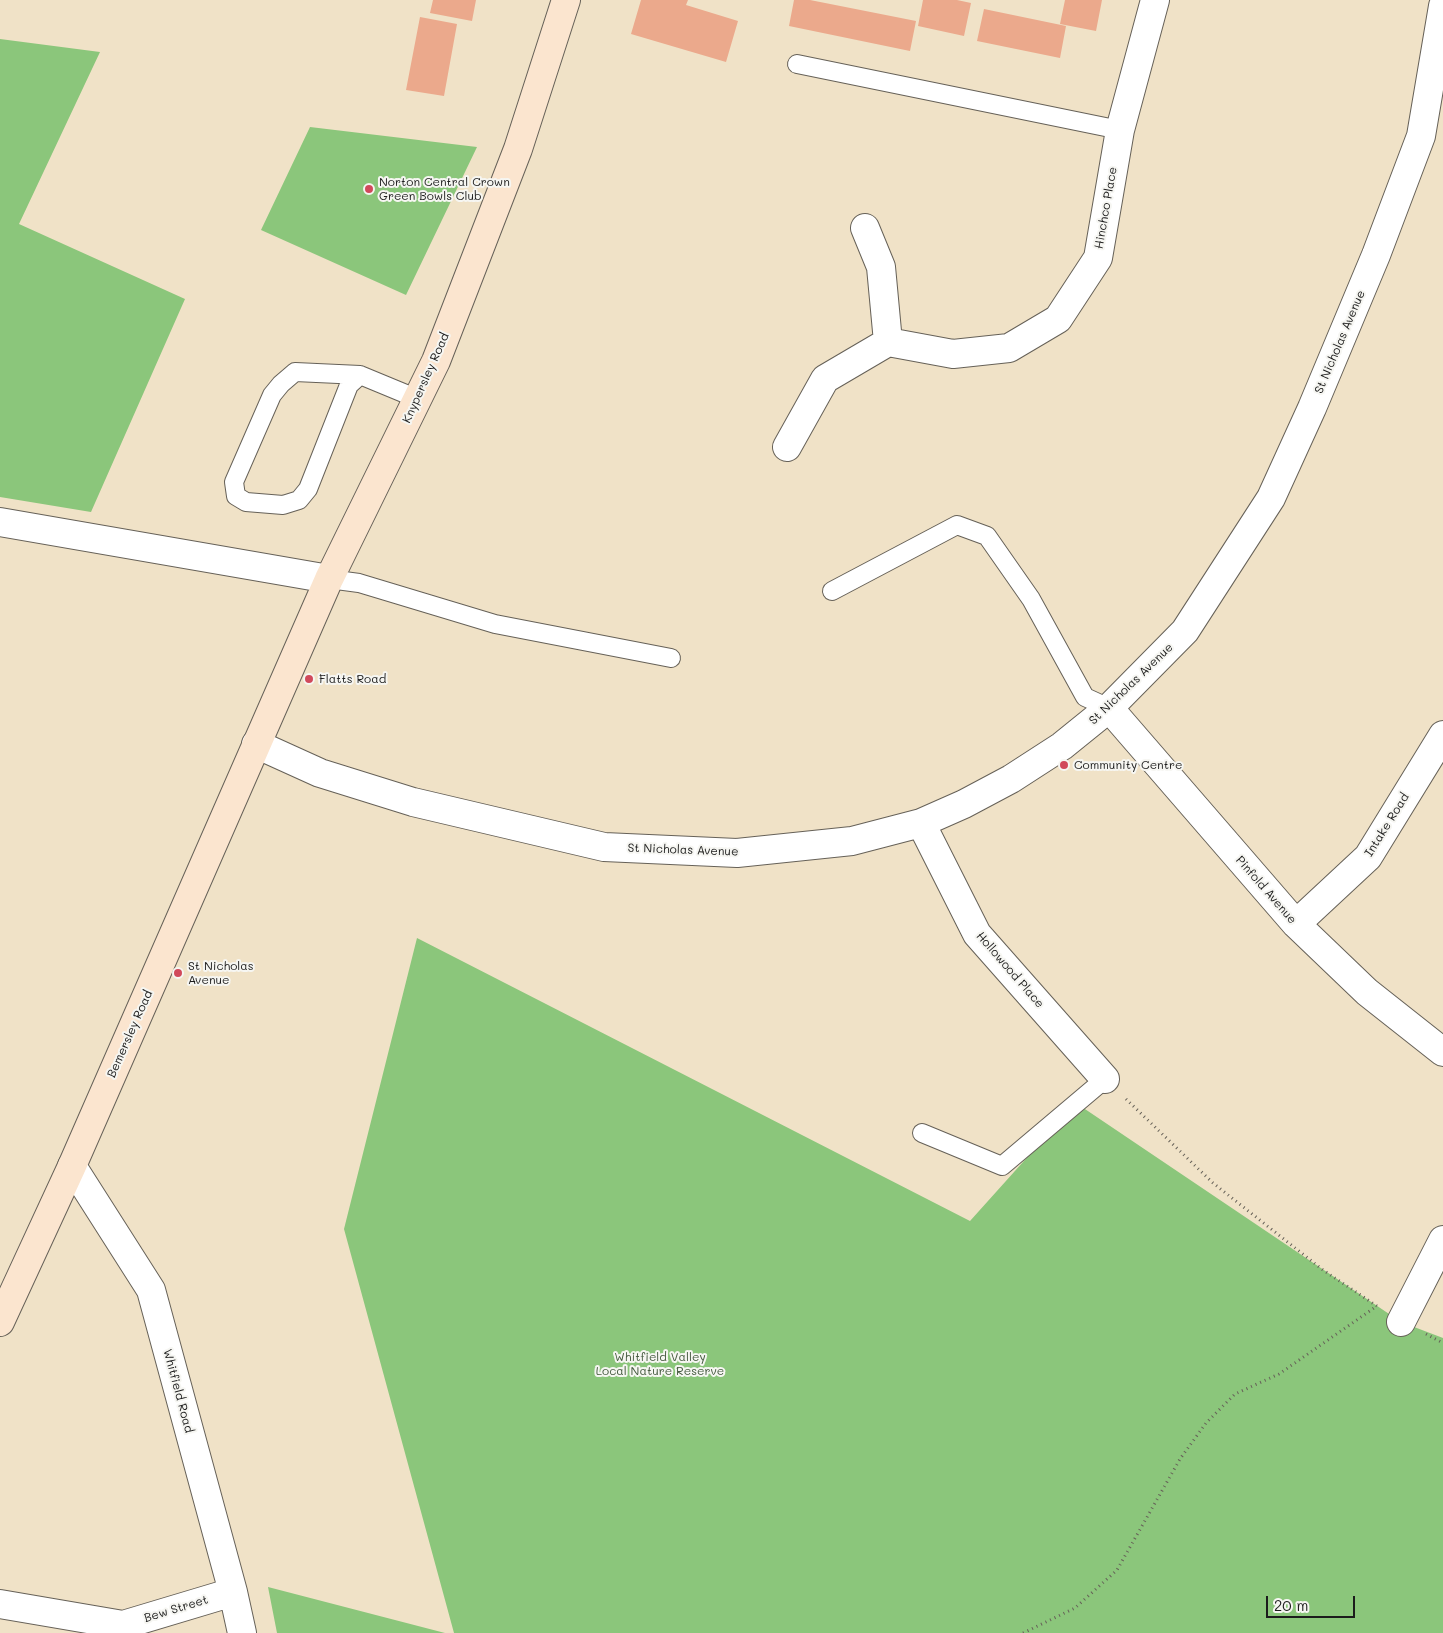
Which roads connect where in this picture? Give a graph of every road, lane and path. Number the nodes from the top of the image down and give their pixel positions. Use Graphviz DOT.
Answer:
graph roads {
  1 [pos="566,0"];
  2 [pos="1155,0"];
  3 [pos="1443,6"];
  4 [pos="796,64"];
  5 [pos="1120,130"];
  6 [pos="865,228"];
  7 [pos="888,342"];
  8 [pos="360,375"];
  9 [pos="418,399"];
  10 [pos="787,447"];
  11 [pos="0,522"];
  12 [pos="329,579"];
  13 [pos="832,591"];
  14 [pos="671,658"];
  15 [pos="1109,708"];
  16 [pos="1443,735"];
  17 [pos="256,744"];
  18 [pos="921,822"];
  19 [pos="1296,924"];
  20 [pos="1443,1052"];
  21 [pos="1105,1079"];
  22 [pos="922,1132"];
  23 [pos="72,1166"];
  24 [pos="1443,1240"];
  25 [pos="1377,1306"];
  26 [pos="0,1322"];
  27 [pos="1401,1322"];
  28 [pos="233,1592"];
  29 [pos="0,1604"];
  30 [pos="242,1633"];
  31 [pos="1023,1633"];
  1 -- 9 [label="street, Knypersley Road"];
  2 -- 5 [label="street, Hinchco Place"];
  3 -- 15 [label="street, St Nicholas Avenue"];
  4 -- 5 [label="lane"];
  5 -- 7 [label="street, Hinchco Place"];
  6 -- 7 [label="street"];
  7 -- 10 [label="street"];
  8 -- 8 [label="lane"];
  8 -- 9 [label="lane"];
  9 -- 12 [label="street, Knypersley Road"];
  11 -- 12 [label="street"];
  12 -- 14 [label="lane"];
  12 -- 17 [label="street, Knypersley Road"];
  13 -- 15 [label="lane"];
  15 -- 18 [label="street, St Nicholas Avenue"];
  15 -- 19 [label="street, Pinfold Avenue"];
  16 -- 19 [label="street, Intake Road"];
  17 -- 18 [label="street, St Nicholas Avenue"];
  17 -- 23 [label="street, Bemersley Road"];
  18 -- 21 [label="street, Hollowood Place"];
  19 -- 20 [label="street, Pinfold Avenue"];
  21 -- 22 [label="lane"];
  21 -- 25 [label="path"];
  23 -- 26 [label="street, Bemersley Road"];
  23 -- 28 [label="street, Whitfield Road"];
  24 -- 27 [label="street"];
  25 -- 27 [label="path"];
  25 -- 31 [label="path"];
  28 -- 29 [label="street, Bew Street"];
  28 -- 30 [label="street, Whitfield Road"];
}
